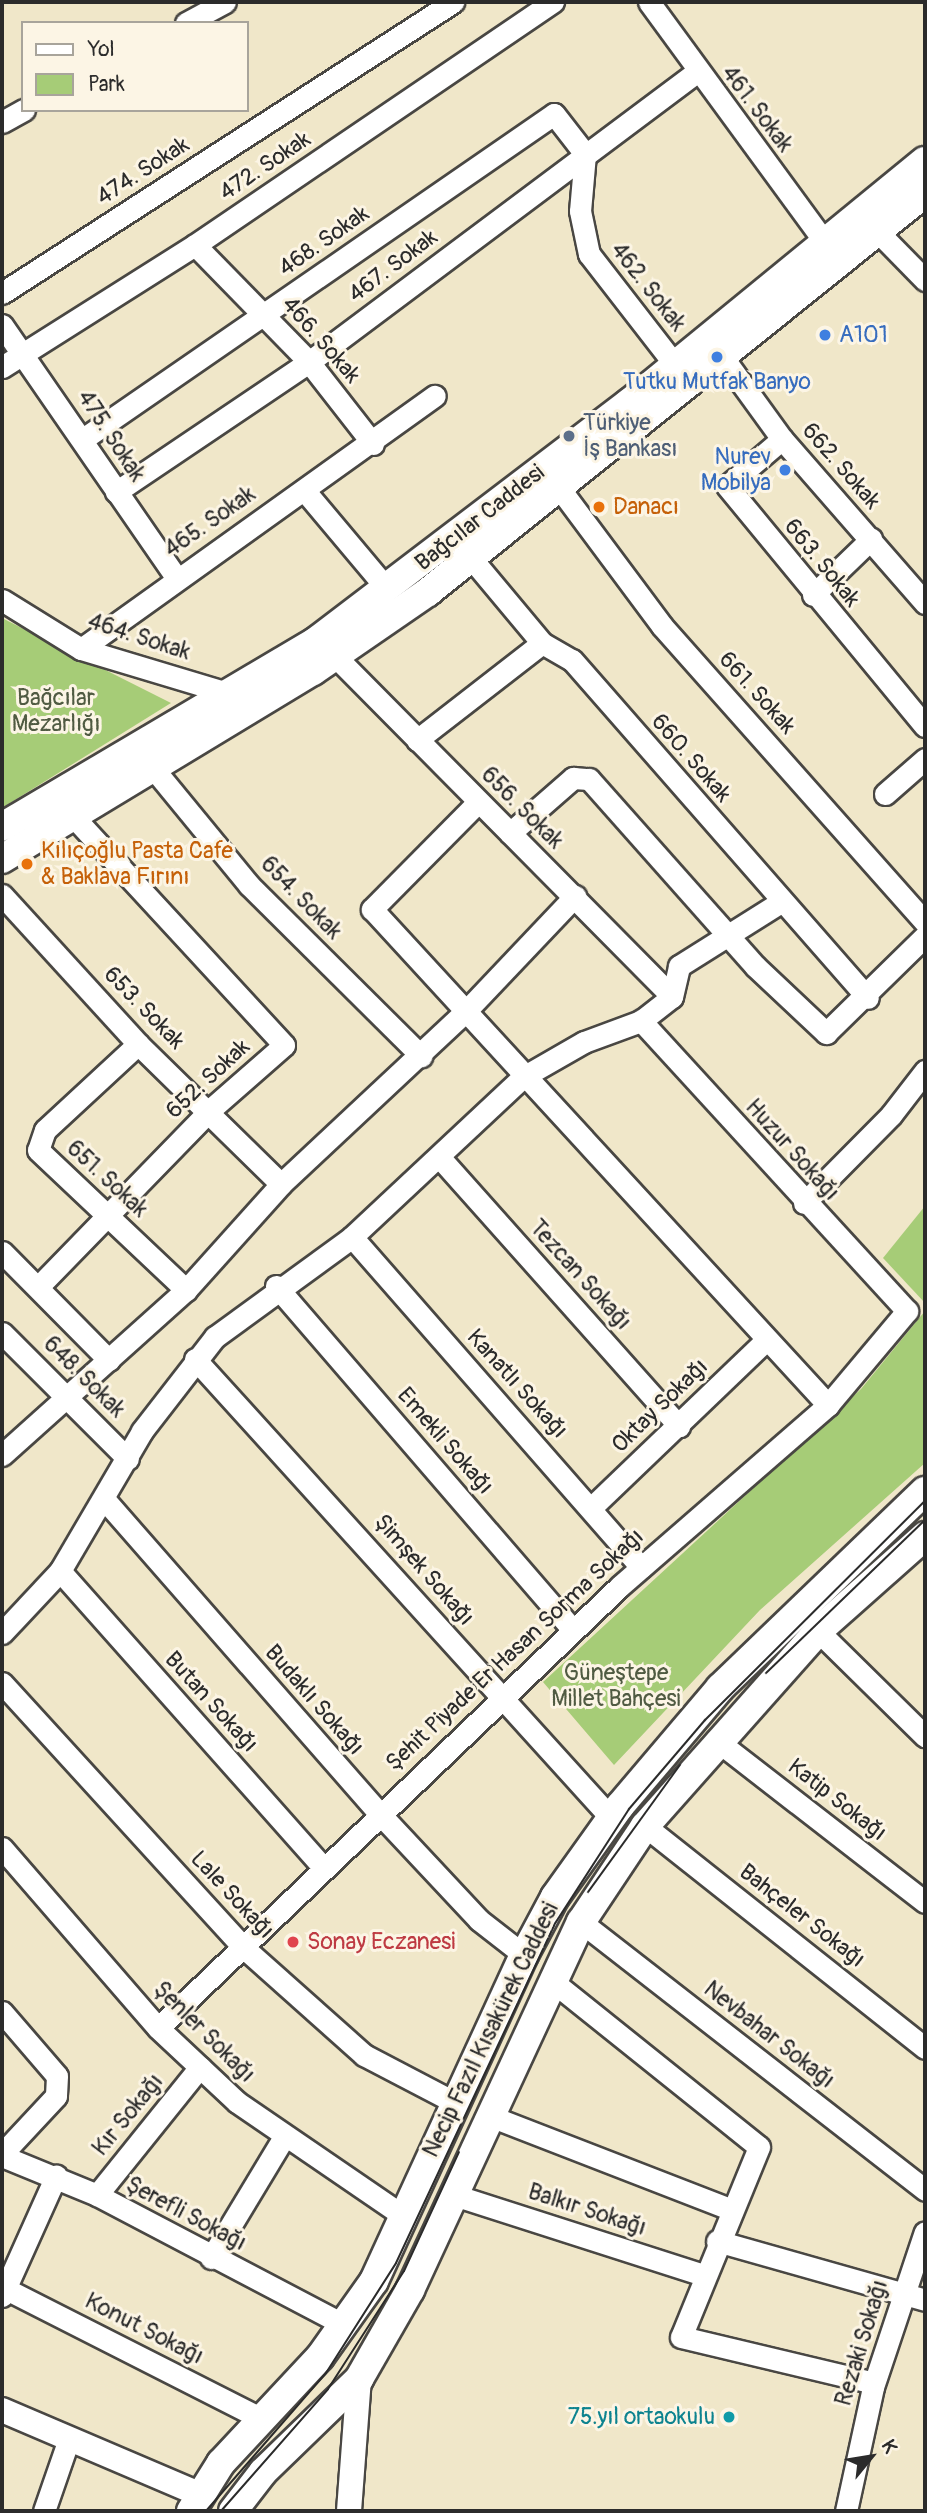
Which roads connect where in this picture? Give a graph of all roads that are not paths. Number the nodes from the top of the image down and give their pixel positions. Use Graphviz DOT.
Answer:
graph roads {
  1 [pos="225,2"];
  2 [pos="453,2"];
  3 [pos="553,2"];
  4 [pos="649,2"];
  5 [pos="192,14"];
  6 [pos="696,73"];
  7 [pos="21,112"];
  8 [pos="2,122"];
  9 [pos="585,154"];
  10 [pos="925,161"];
  11 [pos="925,193"];
  12 [pos="879,233"];
  13 [pos="195,245"];
  14 [pos="827,245"];
  15 [pos="925,280"];
  16 [pos="2,293"];
  17 [pos="265,314"];
  18 [pos="2,325"];
  19 [pos="22,351"];
  20 [pos="724,359"];
  21 [pos="309,362"];
  22 [pos="676,366"];
  23 [pos="2,367"];
  24 [pos="435,396"];
  25 [pos="83,439"];
  26 [pos="782,439"];
  27 [pos="373,444"];
  28 [pos="560,489"];
  29 [pos="304,490"];
  30 [pos="116,492"];
  31 [pos="871,539"];
  32 [pos="471,558"];
  33 [pos="176,578"];
  34 [pos="387,589"];
  35 [pos="813,594"];
  36 [pos="2,600"];
  37 [pos="925,603"];
  38 [pos="542,643"];
  39 [pos="81,649"];
  40 [pos="335,656"];
  41 [pos="228,693"];
  42 [pos="925,726"];
  43 [pos="417,740"];
  44 [pos="925,759"];
  45 [pos="153,768"];
  46 [pos="885,794"];
  47 [pos="478,802"];
  48 [pos="73,816"];
  49 [pos="2,828"];
  50 [pos="510,833"];
  51 [pos="2,859"];
  52 [pos="2,895"];
  53 [pos="575,896"];
  54 [pos="779,903"];
  55 [pos="925,922"];
  56 [pos="727,932"];
  57 [pos="925,936"];
  58 [pos="918,959"];
  59 [pos="672,997"];
  60 [pos="868,998"];
  61 [pos="465,1013"];
  62 [pos="641,1021"];
  63 [pos="138,1044"];
  64 [pos="421,1056"];
  65 [pos="925,1071"];
  66 [pos="523,1077"];
  67 [pos="211,1108"];
  68 [pos="441,1159"];
  69 [pos="281,1184"];
  70 [pos="804,1203"];
  71 [pos="109,1215"];
  72 [pos="352,1237"];
  73 [pos="2,1252"];
  74 [pos="39,1286"];
  75 [pos="276,1286"];
  76 [pos="186,1290"];
  77 [pos="906,1311"];
  78 [pos="2,1333"];
  79 [pos="764,1342"];
  80 [pos="109,1360"];
  81 [pos="195,1360"];
  82 [pos="66,1396"];
  83 [pos="828,1405"];
  84 [pos="679,1426"];
  85 [pos="2,1455"];
  86 [pos="128,1459"];
  87 [pos="925,1491"];
  88 [pos="104,1499"];
  89 [pos="592,1507"];
  90 [pos="925,1536"];
  91 [pos="641,1567"];
  92 [pos="60,1571"];
  93 [pos="573,1630"];
  94 [pos="818,1631"];
  95 [pos="2,1633"];
  96 [pos="2,1684"];
  97 [pos="501,1698"];
  98 [pos="925,1736"];
  99 [pos="716,1740"];
  100 [pos="379,1813"];
  101 [pos="611,1818"];
  102 [pos="645,1826"];
  103 [pos="2,1848"];
  104 [pos="324,1868"];
  105 [pos="925,1902"];
  106 [pos="581,1922"];
  107 [pos="244,1948"];
  108 [pos="524,1955"];
  109 [pos="552,1981"];
  110 [pos="2,2012"];
  111 [pos="158,2028"];
  112 [pos="925,2048"];
  113 [pos="200,2067"];
  114 [pos="456,2103"];
  115 [pos="490,2116"];
  116 [pos="284,2137"];
  117 [pos="2,2155"];
  118 [pos="56,2176"];
  119 [pos="925,2190"];
  120 [pos="97,2195"];
  121 [pos="454,2195"];
  122 [pos="732,2210"];
  123 [pos="402,2215"];
  124 [pos="925,2232"];
  125 [pos="717,2241"];
  126 [pos="211,2258"];
  127 [pos="704,2275"];
  128 [pos="3,2290"];
  129 [pos="905,2293"];
  130 [pos="925,2300"];
  131 [pos="343,2324"];
  132 [pos="359,2379"];
  133 [pos="874,2383"];
  134 [pos="2,2410"];
  135 [pos="262,2419"];
  136 [pos="69,2439"];
  137 [pos="194,2507"];
  138 [pos="44,2511"];
  139 [pos="233,2511"];
  140 [pos="349,2511"];
  141 [pos="846,2511"];
  1 -- 5 [label="street"];
  2 -- 16 [label="street, 474. Sokak"];
  3 -- 13 [label="street, 472. Sokak"];
  4 -- 6 [label="street, 461. Sokak"];
  6 -- 9 [label="street, 467. Sokak"];
  6 -- 14 [label="street, 461. Sokak"];
  7 -- 8 [label="street"];
  9 -- 17 [label="street, 468. Sokak"];
  9 -- 21 [label="street, 467. Sokak"];
  9 -- 22 [label="street, 462. Sokak"];
  10 -- 14 [label="main road, Bağcılar Caddesi"];
  11 -- 12 [label="main road, Bağcılar Caddesi"];
  12 -- 15 [label="street"];
  12 -- 20 [label="main road, Bağcılar Caddesi"];
  13 -- 17 [label="street, 466. Sokak"];
  13 -- 19 [label="street, 472. Sokak"];
  14 -- 22 [label="main road, Bağcılar Caddesi"];
  17 -- 21 [label="street, 466. Sokak"];
  17 -- 25 [label="street, 468. Sokak"];
  18 -- 19 [label="street, 475. Sokak"];
  19 -- 23 [label="street, 472. Sokak"];
  19 -- 25 [label="street, 475. Sokak"];
  20 -- 26 [label="street, 662. Sokak"];
  20 -- 28 [label="main road, Bağcılar Caddesi"];
  21 -- 27 [label="street, 466. Sokak"];
  21 -- 30 [label="street, 467. Sokak"];
  22 -- 34 [label="main road, Bağcılar Caddesi"];
  24 -- 27 [label="street, 465. Sokak"];
  25 -- 30 [label="street, 475. Sokak"];
  26 -- 31 [label="street, 662. Sokak"];
  26 -- 35 [label="street, 663. Sokak"];
  27 -- 29 [label="street, 465. Sokak"];
  28 -- 32 [label="main road, Bağcılar Caddesi"];
  28 -- 55 [label="street, 661. Sokak"];
  29 -- 33 [label="street, 465. Sokak"];
  29 -- 34 [label="street"];
  30 -- 33 [label="street, 475. Sokak"];
  31 -- 35 [label="street"];
  31 -- 37 [label="street, 662. Sokak"];
  32 -- 38 [label="street, 660. Sokak"];
  32 -- 40 [label="main road, Bağcılar Caddesi"];
  33 -- 39 [label="street, 465. Sokak"];
  34 -- 41 [label="main road, Bağcılar Caddesi"];
  35 -- 42 [label="street, 663. Sokak"];
  36 -- 39 [label="street, 464. Sokak"];
  38 -- 43 [label="street"];
  38 -- 54 [label="street, 660. Sokak"];
  39 -- 41 [label="street, 464. Sokak"];
  40 -- 43 [label="street, 656. Sokak"];
  40 -- 45 [label="main road, Bağcılar Caddesi"];
  41 -- 49 [label="main road, Bağcılar Caddesi"];
  43 -- 47 [label="street, 656. Sokak"];
  44 -- 46 [label="street"];
  45 -- 48 [label="main road, Bağcılar Caddesi"];
  45 -- 64 [label="street, 654. Sokak"];
  47 -- 50 [label="street, 656. Sokak"];
  47 -- 61 [label="street"];
  48 -- 51 [label="main road, Bağcılar Caddesi"];
  48 -- 67 [label="street, 652. Sokak"];
  50 -- 53 [label="street, 656. Sokak"];
  50 -- 56 [label="street"];
  52 -- 63 [label="street, 653. Sokak"];
  53 -- 59 [label="street, 656. Sokak"];
  53 -- 61 [label="street"];
  54 -- 56 [label="street"];
  54 -- 60 [label="street, 660. Sokak"];
  56 -- 59 [label="street"];
  56 -- 60 [label="street"];
  57 -- 58 [label="street"];
  58 -- 60 [label="street"];
  59 -- 62 [label="street"];
  61 -- 64 [label="street"];
  61 -- 66 [label="street"];
  62 -- 66 [label="street"];
  62 -- 70 [label="street, Huzur Sokağı"];
  63 -- 67 [label="street, 653. Sokak"];
  63 -- 71 [label="street, 651. Sokak"];
  64 -- 69 [label="street"];
  65 -- 70 [label="street"];
  66 -- 68 [label="street"];
  66 -- 79 [label="street"];
  67 -- 69 [label="street, 653. Sokak"];
  67 -- 71 [label="street, 652. Sokak"];
  68 -- 72 [label="street"];
  68 -- 84 [label="street, Tezcan Sokağı"];
  69 -- 76 [label="street"];
  70 -- 77 [label="street, Huzur Sokağı"];
  71 -- 74 [label="street, 652. Sokak"];
  71 -- 76 [label="street, 651. Sokak"];
  72 -- 75 [label="street"];
  72 -- 89 [label="street, Kanatlı Sokağı"];
  73 -- 74 [label="street"];
  74 -- 80 [label="street"];
  75 -- 81 [label="street"];
  75 -- 93 [label="street, Emekli Sokağı"];
  76 -- 80 [label="street"];
  77 -- 83 [label="street, Şehit Piyade Er Hasan Sorma Sokağı"];
  78 -- 82 [label="street, 648. Sokak"];
  79 -- 83 [label="street"];
  79 -- 84 [label="street, Oktay Sokağı"];
  80 -- 82 [label="street"];
  81 -- 86 [label="street"];
  81 -- 97 [label="street, Şimşek Sokağı"];
  82 -- 85 [label="street"];
  82 -- 86 [label="street, 648. Sokak"];
  83 -- 91 [label="street, Şehit Piyade Er Hasan Sorma Sokağı"];
  84 -- 89 [label="street, Oktay Sokağı"];
  86 -- 88 [label="street"];
  87 -- 101 [label="main road, Necip Fazıl Kısakürek Caddesi"];
  88 -- 92 [label="street"];
  88 -- 100 [label="street, Budaklı Sokağı"];
  89 -- 91 [label="street, Kanatlı Sokağı"];
  90 -- 94 [label="main road, Necip Fazıl Kısakürek Caddesi"];
  91 -- 93 [label="street, Şehit Piyade Er Hasan Sorma Sokağı"];
  92 -- 95 [label="street"];
  92 -- 104 [label="street, Butan Sokağı"];
  93 -- 97 [label="street, Şehit Piyade Er Hasan Sorma Sokağı"];
  94 -- 98 [label="street"];
  94 -- 99 [label="main road, Necip Fazıl Kısakürek Caddesi"];
  96 -- 107 [label="street, Lale Sokağı"];
  97 -- 100 [label="street, Şehit Piyade Er Hasan Sorma Sokağı"];
  97 -- 101 [label="street, Şimşek Sokağı"];
  99 -- 102 [label="main road, Necip Fazıl Kısakürek Caddesi"];
  99 -- 105 [label="street, Katip Sokağı"];
  100 -- 104 [label="street, Şehit Piyade Er Hasan Sorma Sokağı"];
  100 -- 108 [label="street, Budaklı Sokağı"];
  101 -- 108 [label="main road, Necip Fazıl Kısakürek Caddesi"];
  102 -- 106 [label="main road, Necip Fazıl Kısakürek Caddesi"];
  102 -- 112 [label="street, Bahçeler Sokağı"];
  103 -- 111 [label="street, Şenler Sokağı"];
  104 -- 107 [label="street, Şehit Piyade Er Hasan Sorma Sokağı"];
  106 -- 109 [label="main road, Necip Fazıl Kısakürek Caddesi"];
  106 -- 119 [label="street, Nevbahar Sokağı"];
  107 -- 111 [label="street, Şehit Piyade Er Hasan Sorma Sokağı"];
  107 -- 114 [label="street, Lale Sokağı"];
  108 -- 114 [label="main road, Necip Fazıl Kısakürek Caddesi"];
  109 -- 115 [label="main road, Necip Fazıl Kısakürek Caddesi"];
  109 -- 122 [label="street"];
  110 -- 117 [label="street"];
  111 -- 113 [label="street, Şenler Sokağı"];
  113 -- 116 [label="street, Şenler Sokağı"];
  113 -- 120 [label="street, Kır Sokağı"];
  114 -- 123 [label="main road, Necip Fazıl Kısakürek Caddesi"];
  115 -- 121 [label="main road, Necip Fazıl Kısakürek Caddesi"];
  115 -- 122 [label="street"];
  116 -- 123 [label="street, Şenler Sokağı"];
  116 -- 126 [label="street"];
  117 -- 118 [label="street, Şerefli Sokağı"];
  118 -- 120 [label="street, Şerefli Sokağı"];
  118 -- 128 [label="street"];
  120 -- 126 [label="street, Şerefli Sokağı"];
  121 -- 127 [label="street, Balkır Sokağı"];
  121 -- 132 [label="main road, Necip Fazıl Kısakürek Caddesi"];
  122 -- 125 [label="street"];
  123 -- 131 [label="main road, Necip Fazıl Kısakürek Caddesi"];
  124 -- 129 [label="street, Rezaki Sokağı"];
  125 -- 127 [label="street"];
  125 -- 129 [label="street"];
  126 -- 131 [label="street, Şerefli Sokağı"];
  127 -- 133 [label="street"];
  128 -- 135 [label="street, Konut Sokağı"];
  129 -- 130 [label="street"];
  129 -- 133 [label="street, Rezaki Sokağı"];
  131 -- 135 [label="main road, Necip Fazıl Kısakürek Caddesi"];
  132 -- 139 [label="main road, Necip Fazıl Kısakürek Caddesi"];
  132 -- 140 [label="street"];
  133 -- 141 [label="street, Rezaki Sokağı"];
  134 -- 136 [label="street"];
  135 -- 137 [label="main road, Necip Fazıl Kısakürek Caddesi"];
  136 -- 137 [label="street"];
  136 -- 138 [label="street"];
}
